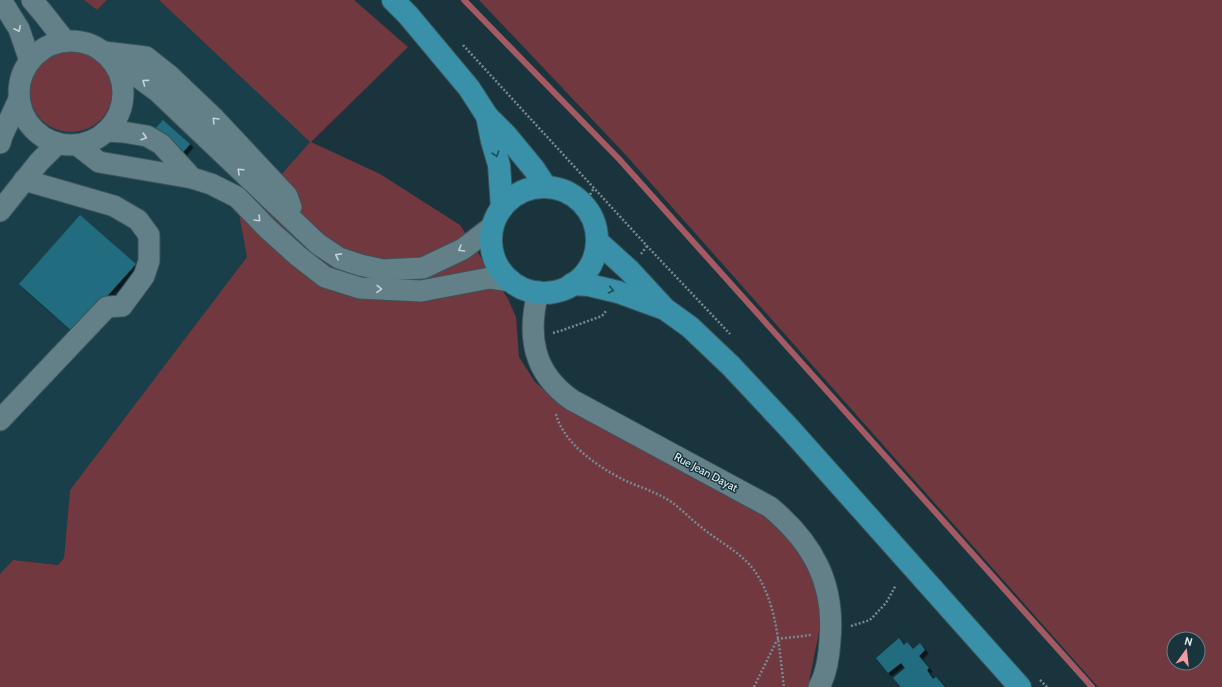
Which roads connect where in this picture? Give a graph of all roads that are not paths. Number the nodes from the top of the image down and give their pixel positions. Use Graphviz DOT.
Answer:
graph roads {
  1 [pos="2,0"];
  2 [pos="32,0"];
  3 [pos="393,0"];
  4 [pos="65,41"];
  5 [pos="104,52"];
  6 [pos="30,61"];
  7 [pos="19,99"];
  8 [pos="486,116"];
  9 [pos="106,131"];
  10 [pos="0,143"];
  11 [pos="57,144"];
  12 [pos="78,145"];
  13 [pos="192,178"];
  14 [pos="24,180"];
  15 [pos="546,187"];
  16 [pos="0,211"];
  17 [pos="497,217"];
  18 [pos="597,241"];
  19 [pos="511,281"];
  20 [pos="572,284"];
  21 [pos="538,292"];
  22 [pos="665,309"];
  23 [pos="0,420"];
  24 [pos="819,687"];
  25 [pos="1020,687"];
  1 -- 6 [label="street, one-way"];
  2 -- 4 [label="street"];
  3 -- 8 [label="main road"];
  4 -- 5 [label="street"];
  4 -- 6 [label="street"];
  5 -- 9 [label="street"];
  17 -- 5 [label="street, one-way"];
  6 -- 7 [label="street"];
  7 -- 10 [label="street"];
  7 -- 11 [label="street"];
  8 -- 15 [label="main road"];
  8 -- 17 [label="main road, one-way"];
  9 -- 12 [label="street"];
  9 -- 13 [label="street, one-way"];
  11 -- 12 [label="street"];
  11 -- 14 [label="street"];
  12 -- 13 [label="street"];
  13 -- 19 [label="street, one-way"];
  14 -- 16 [label="street"];
  14 -- 23 [label="street"];
  15 -- 17 [label="main road"];
  15 -- 18 [label="main road"];
  17 -- 19 [label="main road"];
  18 -- 20 [label="main road"];
  18 -- 22 [label="main road"];
  19 -- 21 [label="main road"];
  20 -- 21 [label="main road"];
  20 -- 22 [label="main road, one-way"];
  21 -- 24 [label="street, Rue Jean Dayat"];
  22 -- 25 [label="main road"];
}
